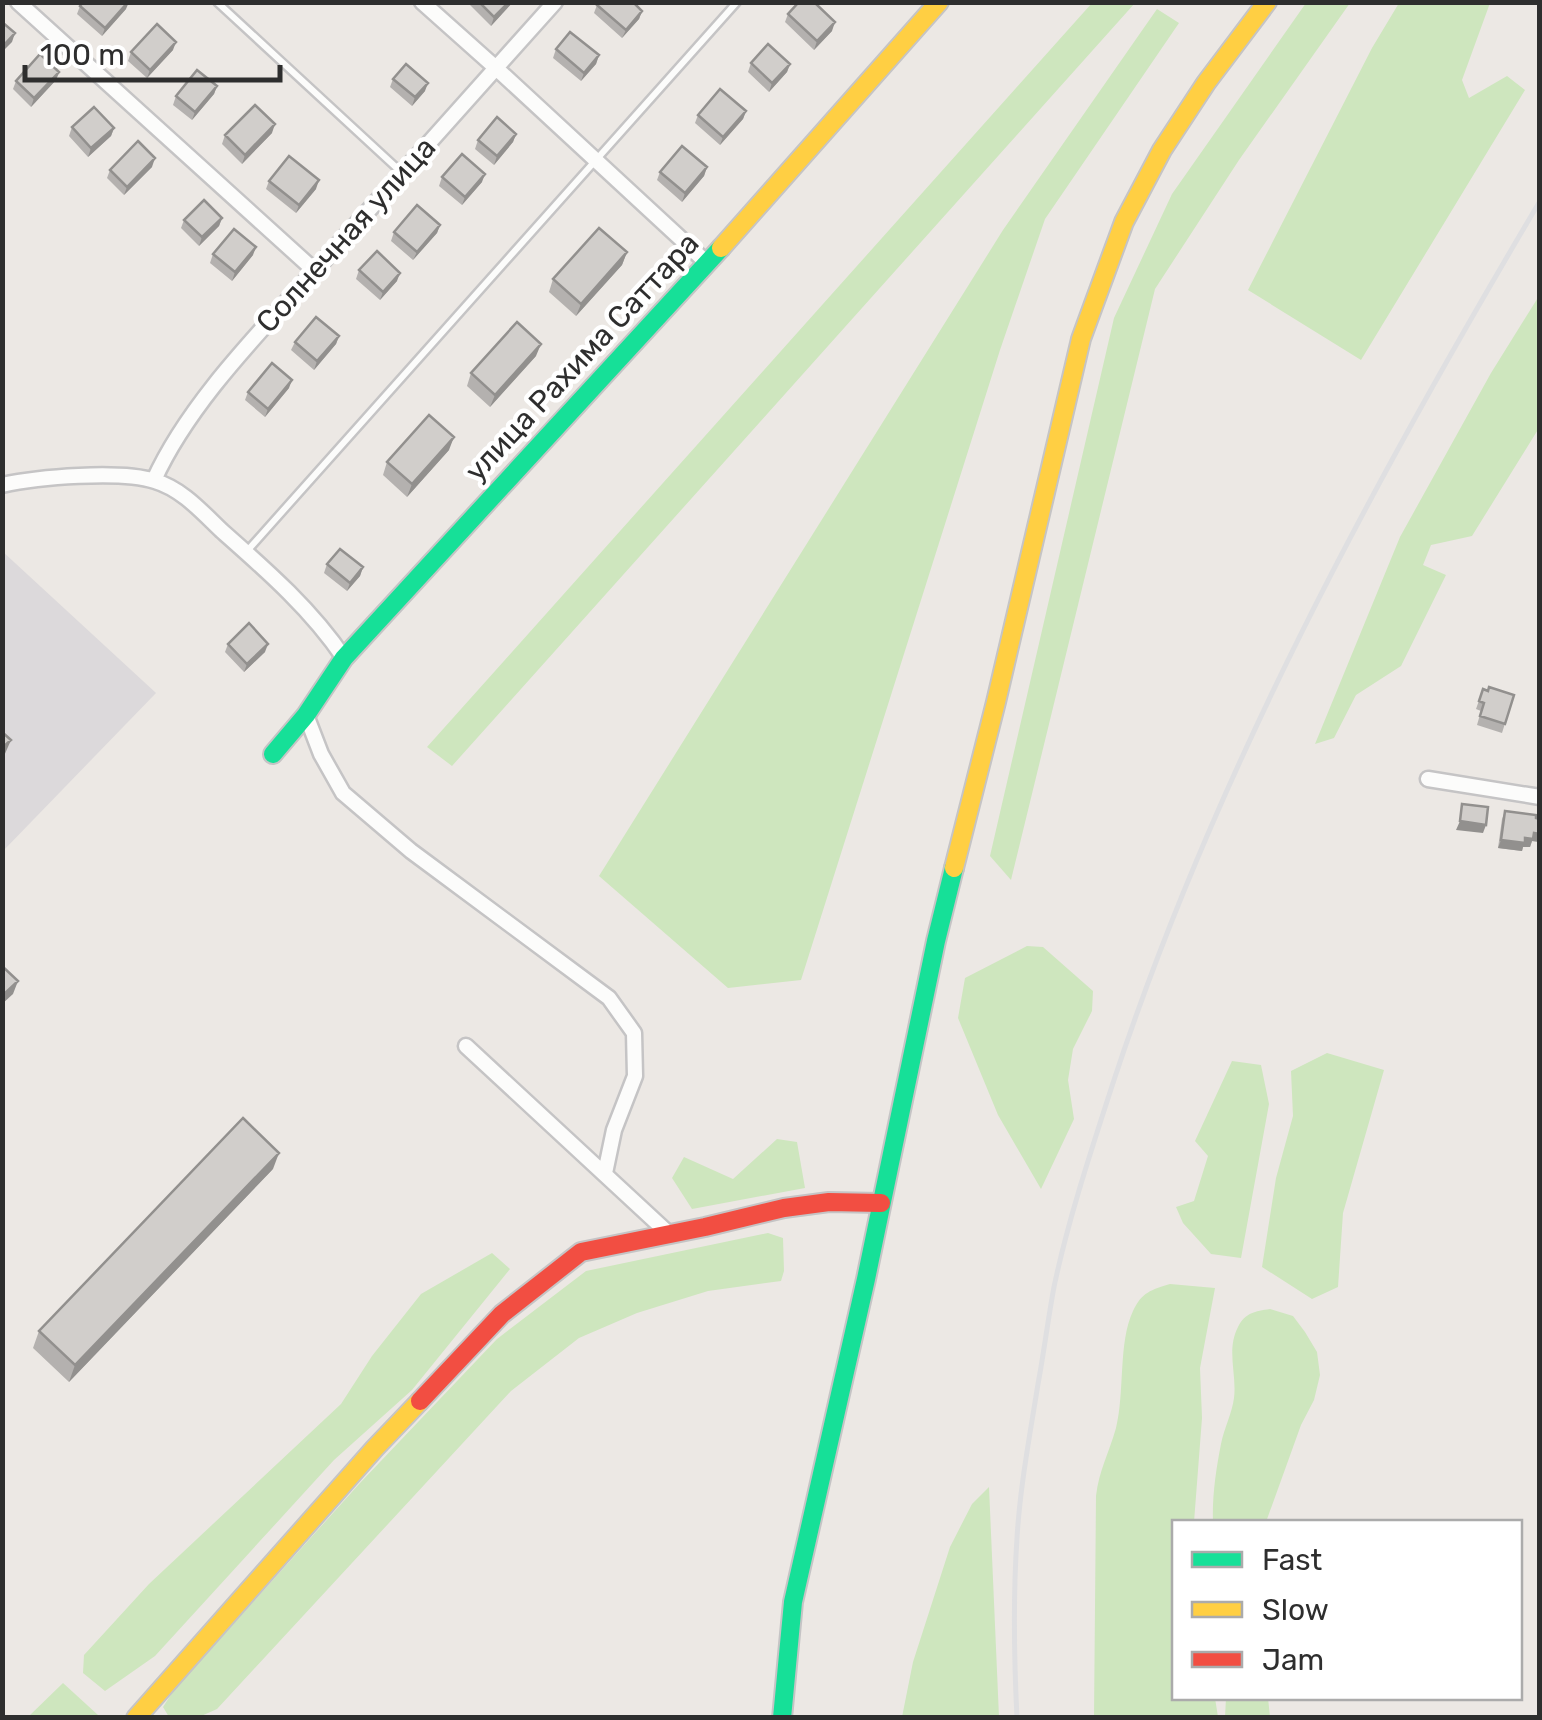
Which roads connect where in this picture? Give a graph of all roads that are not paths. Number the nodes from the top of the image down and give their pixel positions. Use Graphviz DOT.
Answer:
graph roads {
  1 [pos="18,2"];
  2 [pos="216,2"];
  3 [pos="422,2"];
  4 [pos="555,2"];
  5 [pos="738,2"];
  6 [pos="939,2"];
  7 [pos="1267,2"];
  8 [pos="496,68"];
  9 [pos="595,160"];
  10 [pos="401,172"];
  11 [pos="706,263"];
  12 [pos="314,271"];
  13 [pos="154,480"];
  14 [pos="2,485"];
  15 [pos="246,552"];
  16 [pos="344,658"];
  17 [pos="306,715"];
  18 [pos="272,754"];
  19 [pos="1428,778"];
  20 [pos="1540,797"];
  21 [pos="466,1046"];
  22 [pos="605,1173"];
  23 [pos="882,1203"];
  24 [pos="668,1233"];
  25 [pos="136,1718"];
  26 [pos="782,1718"];
  1 -- 12 [label="street"];
  2 -- 10 [label="lane"];
  3 -- 8 [label="street"];
  4 -- 8 [label="street, Солнечная улица"];
  5 -- 9 [label="lane"];
  6 -- 11 [label="street, улица Рахима Саттара"];
  7 -- 23 [label="street"];
  8 -- 9 [label="street"];
  8 -- 10 [label="street, Солнечная улица"];
  9 -- 11 [label="street"];
  9 -- 15 [label="lane"];
  10 -- 12 [label="street, Солнечная улица"];
  11 -- 16 [label="street, улица Рахима Саттара"];
  12 -- 13 [label="street, Солнечная улица"];
  13 -- 14 [label="street"];
  13 -- 15 [label="street"];
  15 -- 16 [label="street"];
  16 -- 17 [label="street, улица Рахима Саттара"];
  17 -- 18 [label="street, улица Рахима Саттара"];
  17 -- 22 [label="street"];
  19 -- 20 [label="street"];
  21 -- 22 [label="street"];
  22 -- 24 [label="street"];
  23 -- 24 [label="street"];
  23 -- 26 [label="street"];
  24 -- 25 [label="street"];
}
